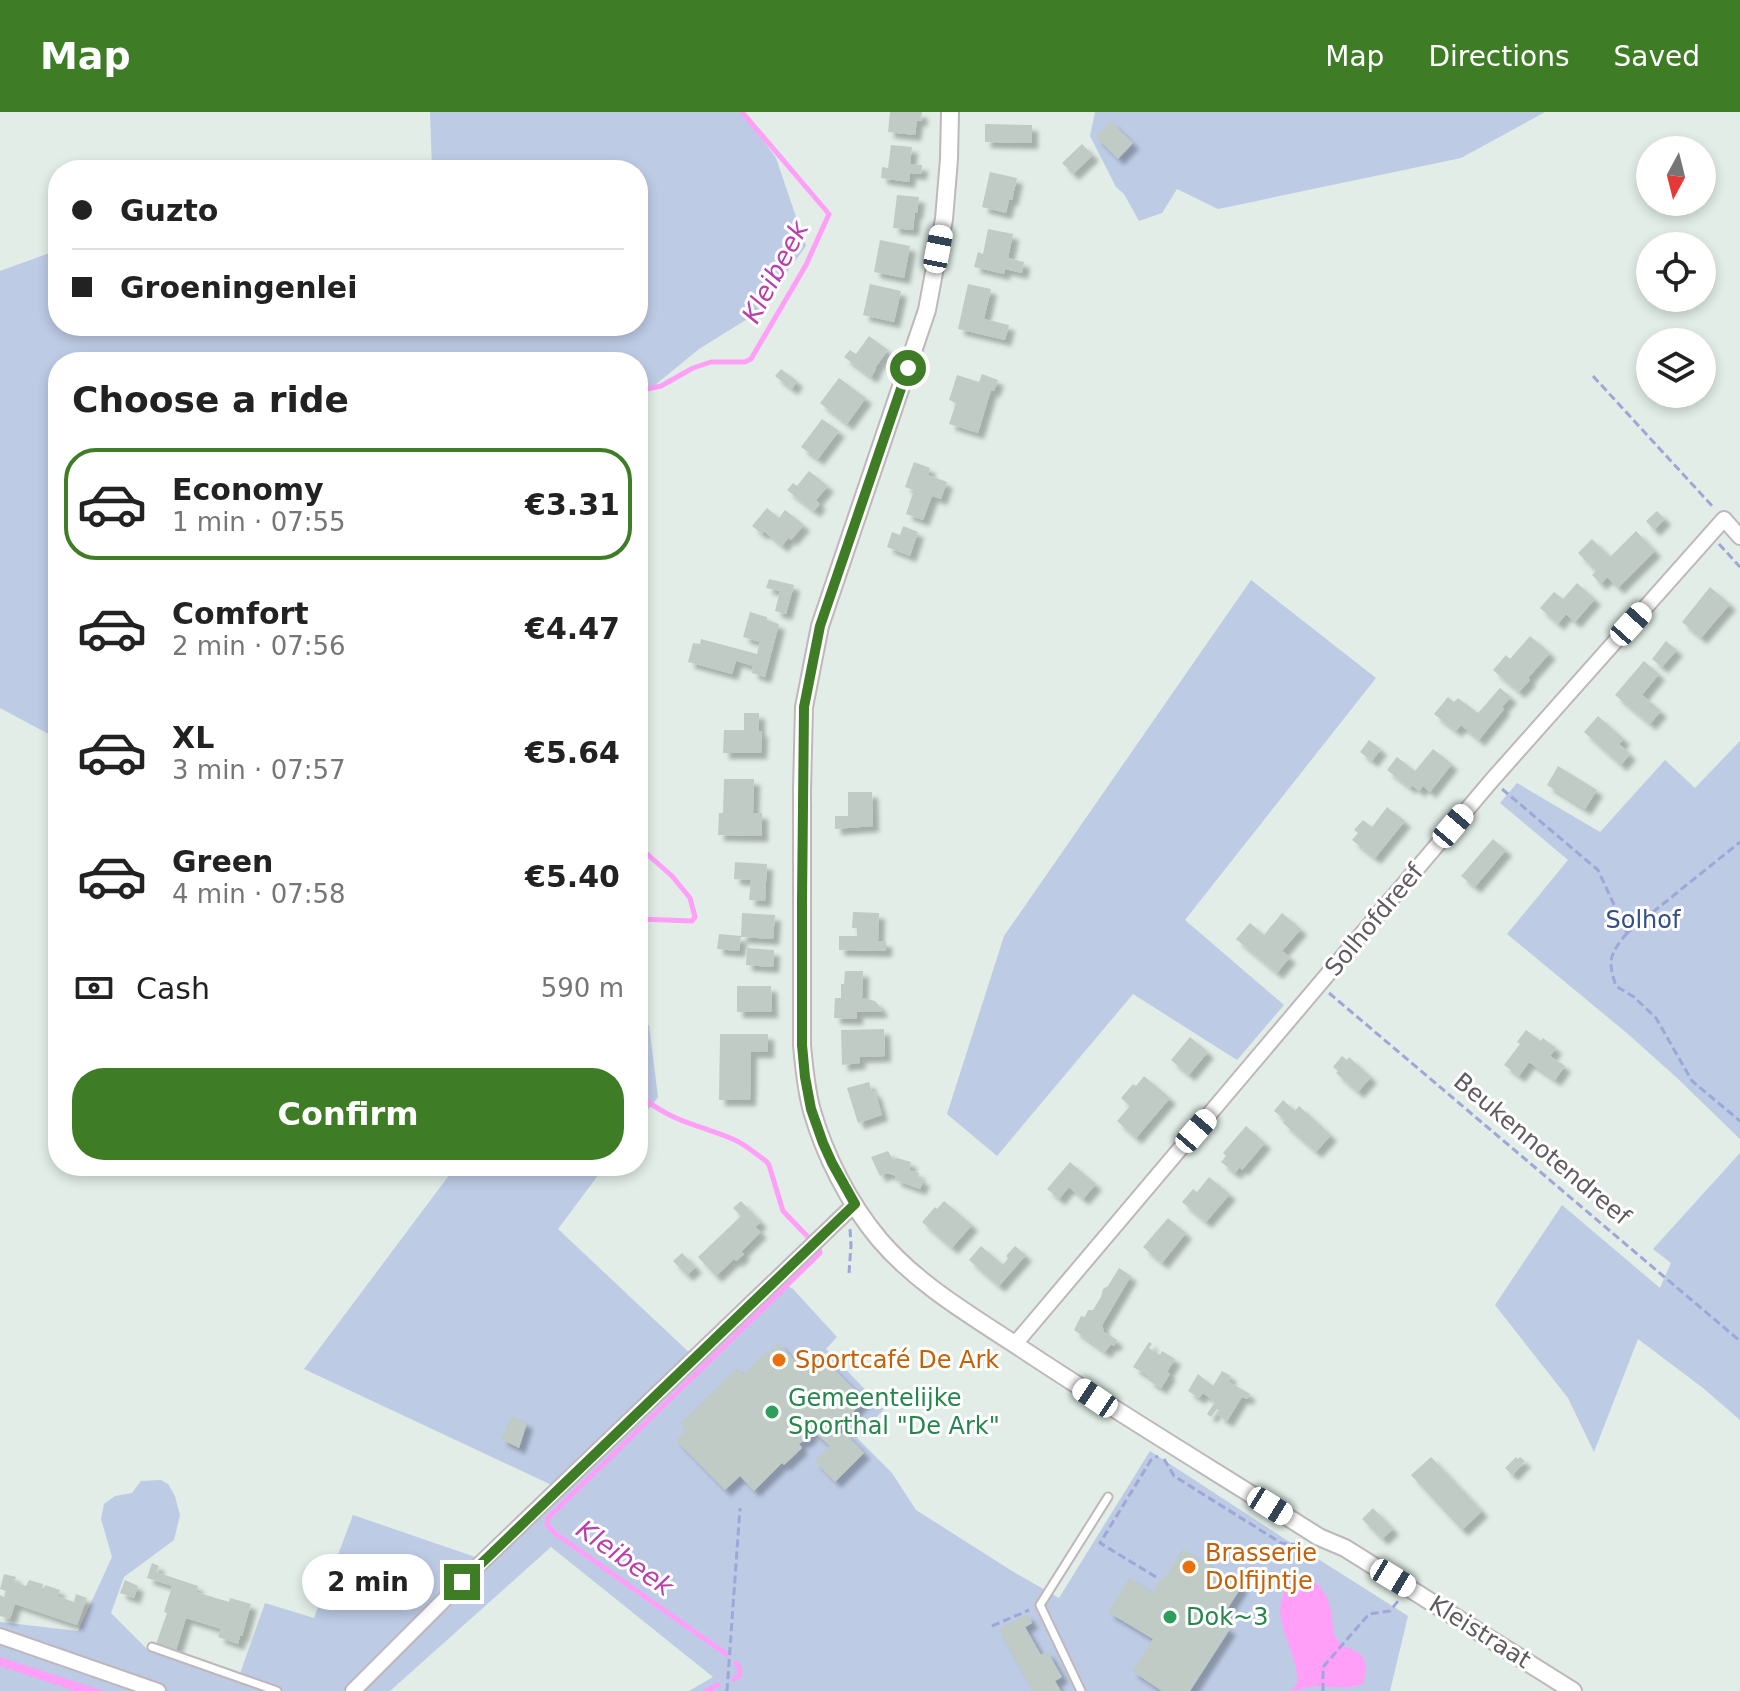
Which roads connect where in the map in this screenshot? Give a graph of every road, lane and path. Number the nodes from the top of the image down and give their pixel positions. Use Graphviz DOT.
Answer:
graph roads {
  1 [pos="950,112"];
  2 [pos="1593,376"];
  3 [pos="1724,519"];
  4 [pos="1711,535"];
  5 [pos="1740,537"];
  6 [pos="1740,567"];
  7 [pos="1492,780"];
  8 [pos="1740,842"];
  9 [pos="1627,933"];
  10 [pos="1320,985"];
  11 [pos="1740,1121"];
  12 [pos="849,1210"];
  13 [pos="849,1273"];
  14 [pos="1740,1341"];
  15 [pos="1015,1344"];
  16 [pos="1108,1497"];
  17 [pos="740,1508"];
  18 [pos="1301,1545"];
  19 [pos="1156,1577"];
  20 [pos="1409,1588"];
  21 [pos="1040,1605"];
  22 [pos="992,1626"];
  23 [pos="0,1636"];
  24 [pos="152,1647"];
  25 [pos="158,1691"];
  26 [pos="277,1691"];
  27 [pos="353,1691"];
  28 [pos="727,1691"];
  29 [pos="1081,1691"];
  30 [pos="1323,1691"];
  31 [pos="1573,1691"];
  1 -- 12 [label="street, Kleistraat"];
  2 -- 3 [label="path"];
  3 -- 4 [label="street, Solhofdreef"];
  3 -- 5 [label="street"];
  4 -- 6 [label="path"];
  4 -- 7 [label="street, Solhofdreef"];
  7 -- 9 [label="path"];
  7 -- 10 [label="street, Solhofdreef"];
  8 -- 9 [label="path"];
  9 -- 11 [label="path"];
  10 -- 14 [label="path, Beukennotendreef"];
  10 -- 15 [label="street, Solhofdreef"];
  12 -- 13 [label="path"];
  12 -- 15 [label="street, Kleistraat"];
  12 -- 27 [label="street"];
  15 -- 20 [label="street, Kleistraat"];
  16 -- 21 [label="lane"];
  17 -- 28 [label="path"];
  18 -- 19 [label="path"];
  20 -- 30 [label="path"];
  20 -- 31 [label="street, Kleistraat"];
  21 -- 22 [label="path"];
  21 -- 29 [label="lane"];
  23 -- 25 [label="street"];
  24 -- 26 [label="lane"];
}
